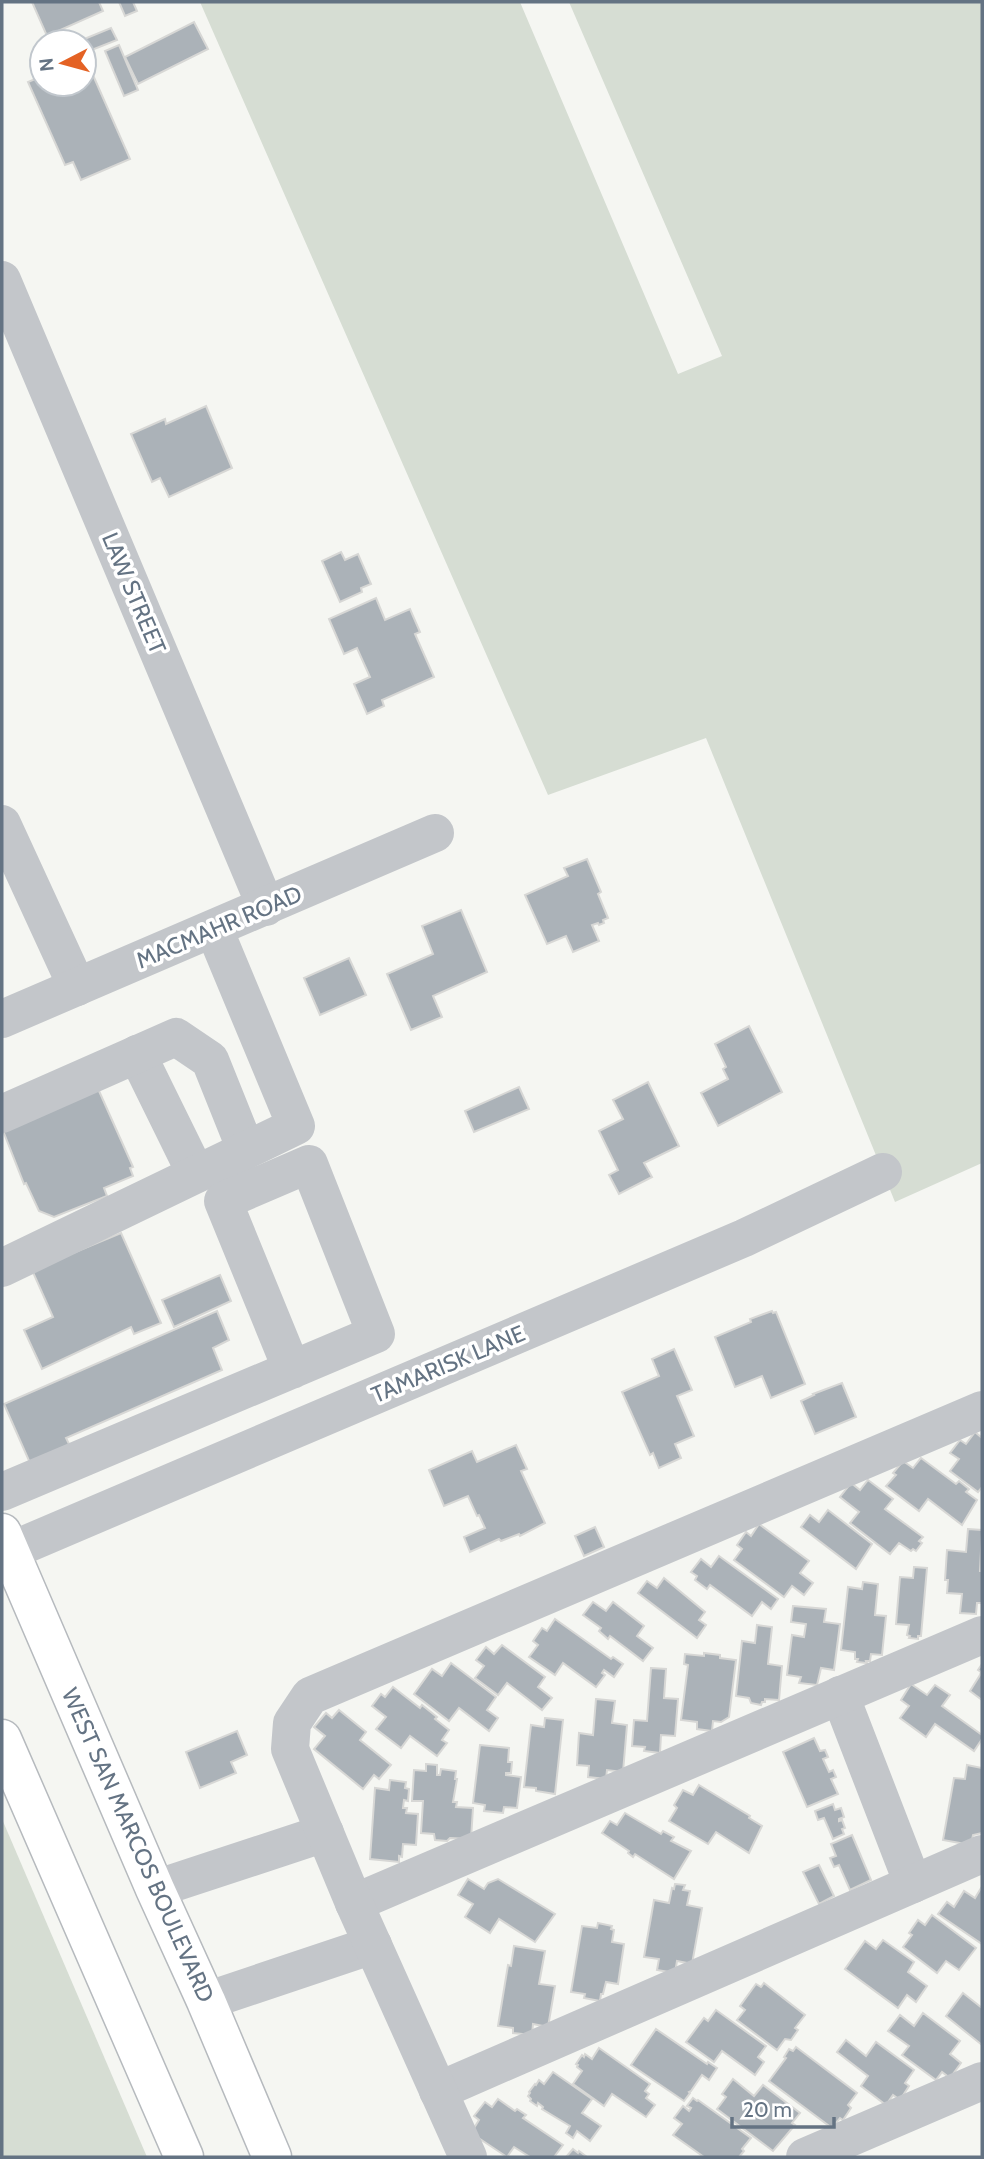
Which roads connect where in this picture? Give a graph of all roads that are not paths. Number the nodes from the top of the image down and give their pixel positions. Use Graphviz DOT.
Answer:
graph roads {
  1 [pos="2,280"];
  2 [pos="2,824"];
  3 [pos="435,834"];
  4 [pos="12,870"];
  5 [pos="266,907"];
  6 [pos="214,929"];
  7 [pos="77,987"];
  8 [pos="2,1019"];
  9 [pos="137,1054"];
  10 [pos="2,1114"];
  11 [pos="246,1150"];
  12 [pos="883,1172"];
  13 [pos="196,1174"];
  14 [pos="3,1264"];
  15 [pos="292,1370"];
  16 [pos="982,1410"];
  17 [pos="2,1492"];
  18 [pos="6,1542"];
  19 [pos="982,1634"];
  20 [pos="841,1695"];
  21 [pos="2,1739"];
  22 [pos="325,1833"];
  23 [pos="982,1854"];
  24 [pos="913,1884"];
  25 [pos="155,1889"];
  26 [pos="354,1903"];
  27 [pos="373,1945"];
  28 [pos="206,2001"];
  29 [pos="982,2081"];
  30 [pos="438,2091"];
  31 [pos="184,2157"];
  32 [pos="272,2157"];
  33 [pos="467,2157"];
  34 [pos="805,2157"];
  1 -- 5 [label="street, LAW STREET"];
  2 -- 4 [label="street"];
  3 -- 5 [label="street, MACMAHR ROAD"];
  4 -- 7 [label="street"];
  5 -- 6 [label="street, MACMAHR ROAD"];
  6 -- 7 [label="street, MACMAHR ROAD"];
  6 -- 11 [label="street"];
  7 -- 8 [label="street, MACMAHR ROAD"];
  9 -- 10 [label="street"];
  9 -- 11 [label="street"];
  9 -- 13 [label="street"];
  11 -- 13 [label="street"];
  12 -- 18 [label="street, TAMARISK LANE"];
  13 -- 14 [label="street"];
  15 -- 15 [label="street"];
  15 -- 17 [label="street"];
  16 -- 22 [label="street"];
  18 -- 25 [label="main road, WEST SAN MARCOS BOULEVARD"];
  19 -- 20 [label="street"];
  20 -- 24 [label="street"];
  20 -- 26 [label="street"];
  21 -- 31 [label="main road"];
  22 -- 25 [label="street"];
  22 -- 26 [label="street"];
  23 -- 24 [label="street"];
  24 -- 30 [label="street"];
  25 -- 28 [label="main road, WEST SAN MARCOS BOULEVARD"];
  26 -- 27 [label="street"];
  27 -- 28 [label="street"];
  27 -- 30 [label="street"];
  28 -- 32 [label="main road, WEST SAN MARCOS BOULEVARD"];
  29 -- 34 [label="street"];
  30 -- 33 [label="street"];
}
